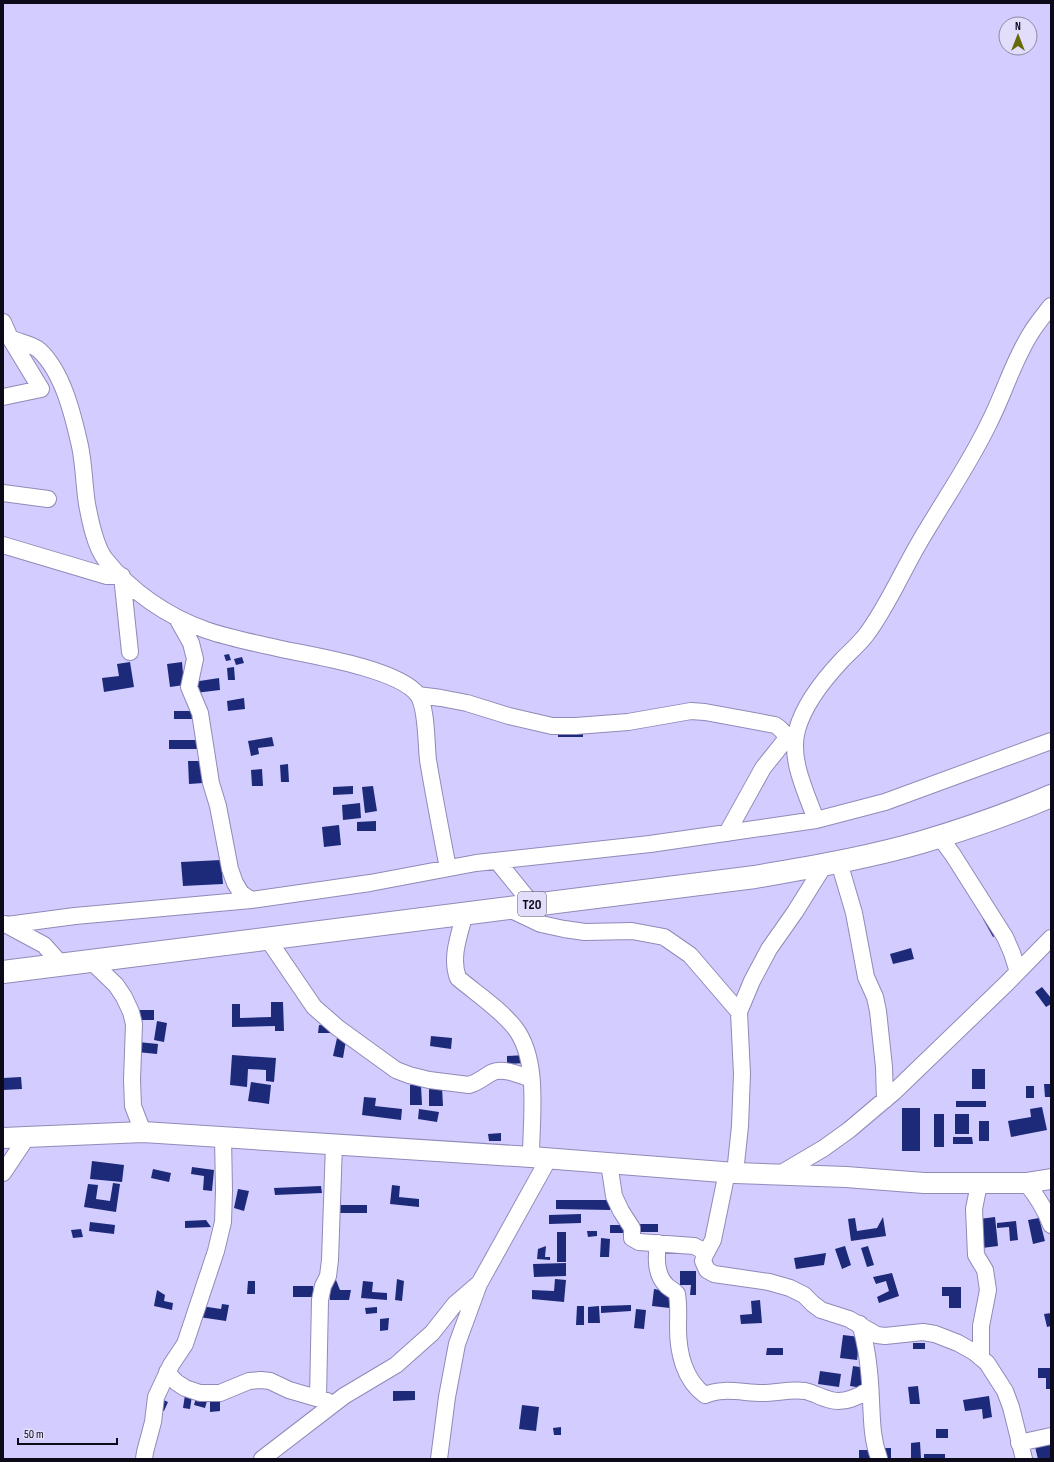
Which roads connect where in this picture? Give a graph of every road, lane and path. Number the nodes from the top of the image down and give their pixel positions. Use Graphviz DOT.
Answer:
graph roads {
  1 [pos="1051,306"];
  2 [pos="3,322"];
  3 [pos="10,338"];
  4 [pos="3,397"];
  5 [pos="3,493"];
  6 [pos="48,499"];
  7 [pos="3,545"];
  8 [pos="122,576"];
  9 [pos="177,618"];
  10 [pos="130,652"];
  11 [pos="418,695"];
  12 [pos="1051,741"];
  13 [pos="791,742"];
  14 [pos="1051,796"];
  15 [pos="816,820"];
  16 [pos="727,833"];
  17 [pos="939,836"];
  18 [pos="497,861"];
  19 [pos="832,863"];
  20 [pos="448,868"];
  21 [pos="251,900"];
  22 [pos="532,904"];
  23 [pos="507,908"];
  24 [pos="465,913"];
  25 [pos="5,925"];
  26 [pos="267,938"];
  27 [pos="1051,938"];
  28 [pos="91,961"];
  29 [pos="61,964"];
  30 [pos="3,972"];
  31 [pos="1018,972"];
  32 [pos="739,1012"];
  33 [pos="531,1079"];
  34 [pos="885,1100"];
  35 [pos="143,1132"];
  36 [pos="27,1137"];
  37 [pos="223,1137"];
  38 [pos="3,1138"];
  39 [pos="334,1144"];
  40 [pos="540,1157"];
  41 [pos="609,1163"];
  42 [pos="731,1172"];
  43 [pos="3,1173"];
  44 [pos="780,1174"];
  45 [pos="1051,1179"];
  46 [pos="1026,1183"];
  47 [pos="979,1184"];
  48 [pos="1051,1225"];
  49 [pos="658,1243"];
  50 [pos="705,1255"];
  51 [pos="479,1284"];
  52 [pos="860,1324"];
  53 [pos="981,1358"];
  54 [pos="168,1372"];
  55 [pos="870,1389"];
  56 [pos="318,1398"];
  57 [pos="335,1403"];
  58 [pos="1051,1436"];
  59 [pos="1019,1443"];
  60 [pos="879,1458"];
  61 [pos="144,1459"];
  62 [pos="262,1459"];
  63 [pos="439,1459"];
  64 [pos="1024,1459"];
  1 -- 13 [label="street"];
  2 -- 3 [label="street"];
  3 -- 4 [label="street"];
  3 -- 8 [label="street"];
  5 -- 6 [label="street"];
  7 -- 8 [label="street"];
  8 -- 9 [label="street"];
  8 -- 10 [label="street"];
  9 -- 11 [label="street"];
  9 -- 21 [label="street"];
  11 -- 13 [label="street"];
  11 -- 20 [label="street"];
  12 -- 15 [label="street"];
  13 -- 15 [label="street"];
  13 -- 16 [label="street"];
  14 -- 17 [label="main road, T20"];
  15 -- 16 [label="street"];
  16 -- 18 [label="street"];
  17 -- 19 [label="main road, T20"];
  17 -- 31 [label="street"];
  18 -- 20 [label="street"];
  18 -- 22 [label="street"];
  19 -- 22 [label="main road, T20"];
  19 -- 32 [label="street"];
  19 -- 34 [label="street"];
  20 -- 21 [label="street"];
  21 -- 25 [label="street"];
  22 -- 23 [label="main road, T20"];
  23 -- 24 [label="main road, T20"];
  23 -- 32 [label="street"];
  24 -- 26 [label="main road, T20"];
  24 -- 33 [label="street"];
  25 -- 29 [label="street"];
  26 -- 28 [label="main road, T20"];
  26 -- 33 [label="street"];
  27 -- 31 [label="street"];
  28 -- 29 [label="main road, T20"];
  28 -- 35 [label="street"];
  29 -- 30 [label="main road, T20"];
  31 -- 34 [label="street"];
  32 -- 42 [label="street"];
  33 -- 40 [label="street"];
  34 -- 44 [label="street"];
  35 -- 36 [label="street"];
  35 -- 37 [label="street"];
  36 -- 38 [label="street"];
  36 -- 43 [label="street"];
  37 -- 39 [label="street"];
  37 -- 54 [label="street"];
  39 -- 40 [label="street"];
  39 -- 56 [label="street"];
  40 -- 41 [label="street"];
  40 -- 51 [label="street"];
  41 -- 42 [label="street"];
  41 -- 49 [label="street"];
  42 -- 44 [label="street"];
  42 -- 50 [label="street"];
  44 -- 47 [label="street"];
  45 -- 46 [label="street"];
  46 -- 47 [label="street"];
  46 -- 48 [label="street"];
  47 -- 53 [label="street"];
  49 -- 50 [label="street"];
  49 -- 55 [label="street"];
  50 -- 52 [label="street"];
  51 -- 57 [label="street"];
  51 -- 63 [label="street"];
  52 -- 53 [label="street"];
  52 -- 55 [label="street"];
  53 -- 59 [label="street"];
  54 -- 56 [label="street"];
  54 -- 61 [label="street"];
  55 -- 60 [label="street"];
  56 -- 57 [label="street"];
  57 -- 62 [label="street"];
  58 -- 59 [label="street"];
  59 -- 64 [label="street"];
}
